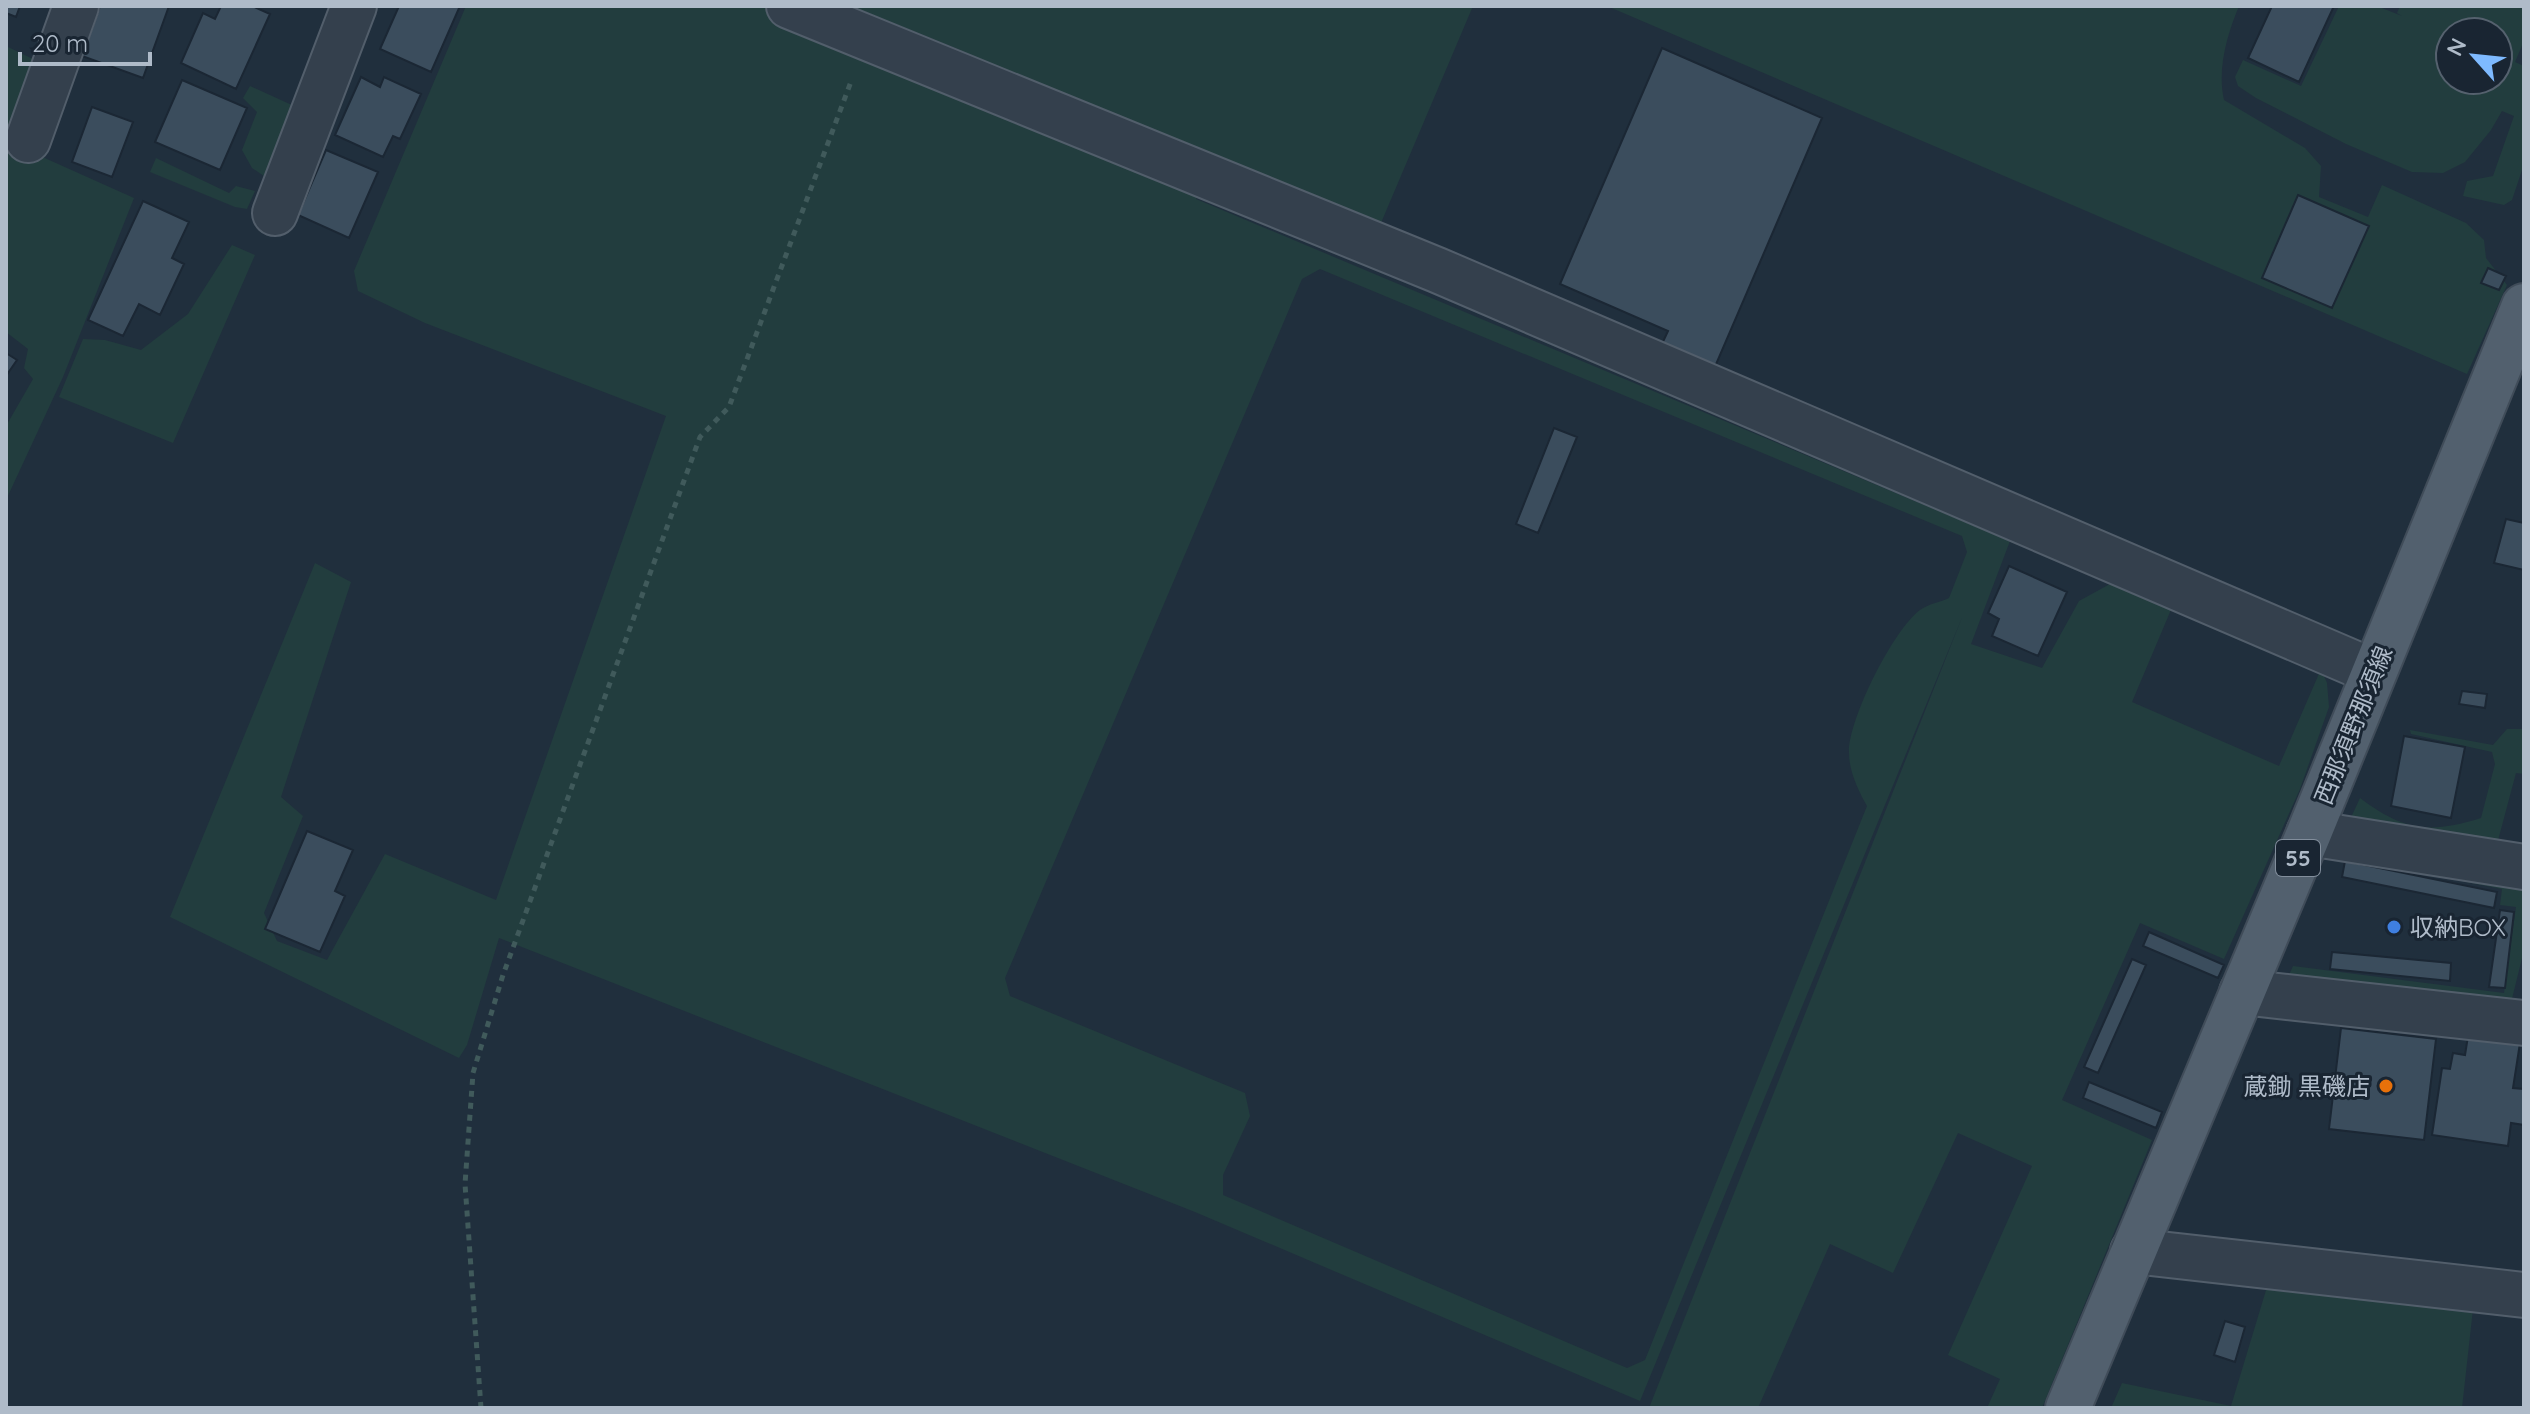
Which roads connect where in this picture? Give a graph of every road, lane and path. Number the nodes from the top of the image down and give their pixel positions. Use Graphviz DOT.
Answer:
graph roads {
  1 [pos="76,6"];
  2 [pos="354,6"];
  3 [pos="789,6"];
  4 [pos="867,38"];
  5 [pos="28,140"];
  6 [pos="275,213"];
  7 [pos="2524,306"];
  8 [pos="2374,672"];
  9 [pos="2309,833"];
  10 [pos="2524,867"];
  11 [pos="2242,992"];
  12 [pos="2524,1023"];
  13 [pos="2133,1251"];
  14 [pos="2524,1295"];
  15 [pos="481,1408"];
  16 [pos="2068,1408"];
  1 -- 5 [label="street"];
  2 -- 6 [label="street"];
  3 -- 4 [label="street"];
  4 -- 8 [label="street"];
  4 -- 15 [label="path"];
  7 -- 8 [label="main road, 西那須野那須線 / 55"];
  8 -- 9 [label="main road, 西那須野那須線 / 55"];
  9 -- 10 [label="street"];
  9 -- 11 [label="main road, 西那須野那須線 / 55"];
  11 -- 12 [label="street"];
  11 -- 13 [label="main road, 西那須野那須線 / 55"];
  13 -- 14 [label="street"];
  13 -- 16 [label="main road, 西那須野那須線 / 55"];
}
